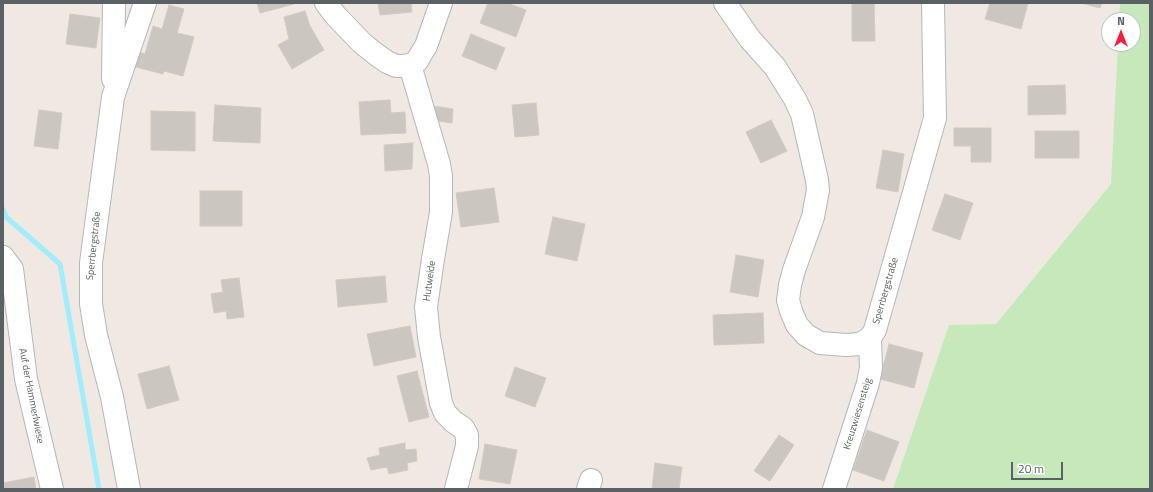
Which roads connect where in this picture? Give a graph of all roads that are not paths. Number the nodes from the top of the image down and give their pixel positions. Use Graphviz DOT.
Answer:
graph roads {
  1 [pos="114,3"];
  2 [pos="145,3"];
  3 [pos="326,3"];
  4 [pos="440,3"];
  5 [pos="726,3"];
  6 [pos="933,3"];
  7 [pos="410,65"];
  8 [pos="113,96"];
  9 [pos="3,257"];
  10 [pos="870,338"];
  11 [pos="52,489"];
  12 [pos="129,489"];
  13 [pos="456,489"];
  14 [pos="834,489"];
  1 -- 8 [label="street, Sperrbergstraße"];
  2 -- 8 [label="street, Sperrbergstraße"];
  3 -- 7 [label="street"];
  4 -- 7 [label="street"];
  5 -- 10 [label="street"];
  6 -- 10 [label="street, Sperrbergstraße"];
  7 -- 13 [label="street, Hutweide"];
  8 -- 12 [label="street, Sperrbergstraße"];
  9 -- 11 [label="street, Auf der Hammerlwiese"];
  10 -- 14 [label="street, Kreuzwiesensteig"];
}
